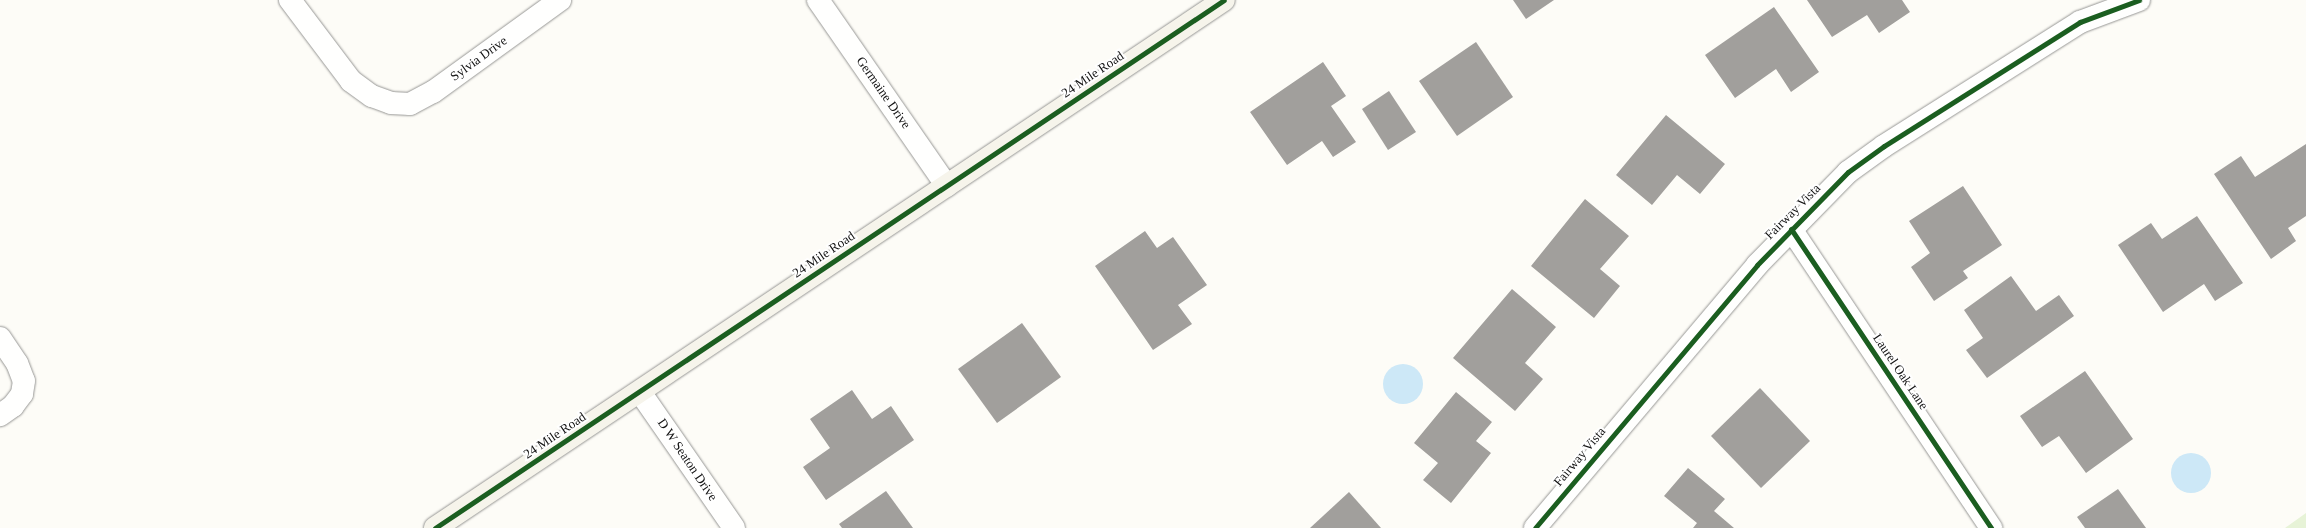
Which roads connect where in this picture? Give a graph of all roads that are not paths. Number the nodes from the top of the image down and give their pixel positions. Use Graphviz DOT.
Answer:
graph roads {
  1 [pos="290,0"];
  2 [pos="560,0"];
  3 [pos="818,0"];
  4 [pos="1224,0"];
  5 [pos="2139,0"];
  6 [pos="948,186"];
  7 [pos="1791,229"];
  8 [pos="0,338"];
  9 [pos="640,392"];
  10 [pos="0,415"];
  11 [pos="435,528"];
  12 [pos="734,528"];
  13 [pos="1535,528"];
  14 [pos="1990,528"];
  1 -- 2 [label="street, Sylvia Drive"];
  3 -- 6 [label="street, Germaine Drive"];
  4 -- 6 [label="street, 24 Mile Road"];
  5 -- 7 [label="street, Fairway Vista"];
  6 -- 9 [label="street, 24 Mile Road"];
  7 -- 13 [label="street, Fairway Vista"];
  7 -- 14 [label="street, Laurel Oak Lane"];
  8 -- 10 [label="street"];
  9 -- 11 [label="street, 24 Mile Road"];
  9 -- 12 [label="street, D W Seaton Drive"];
}
